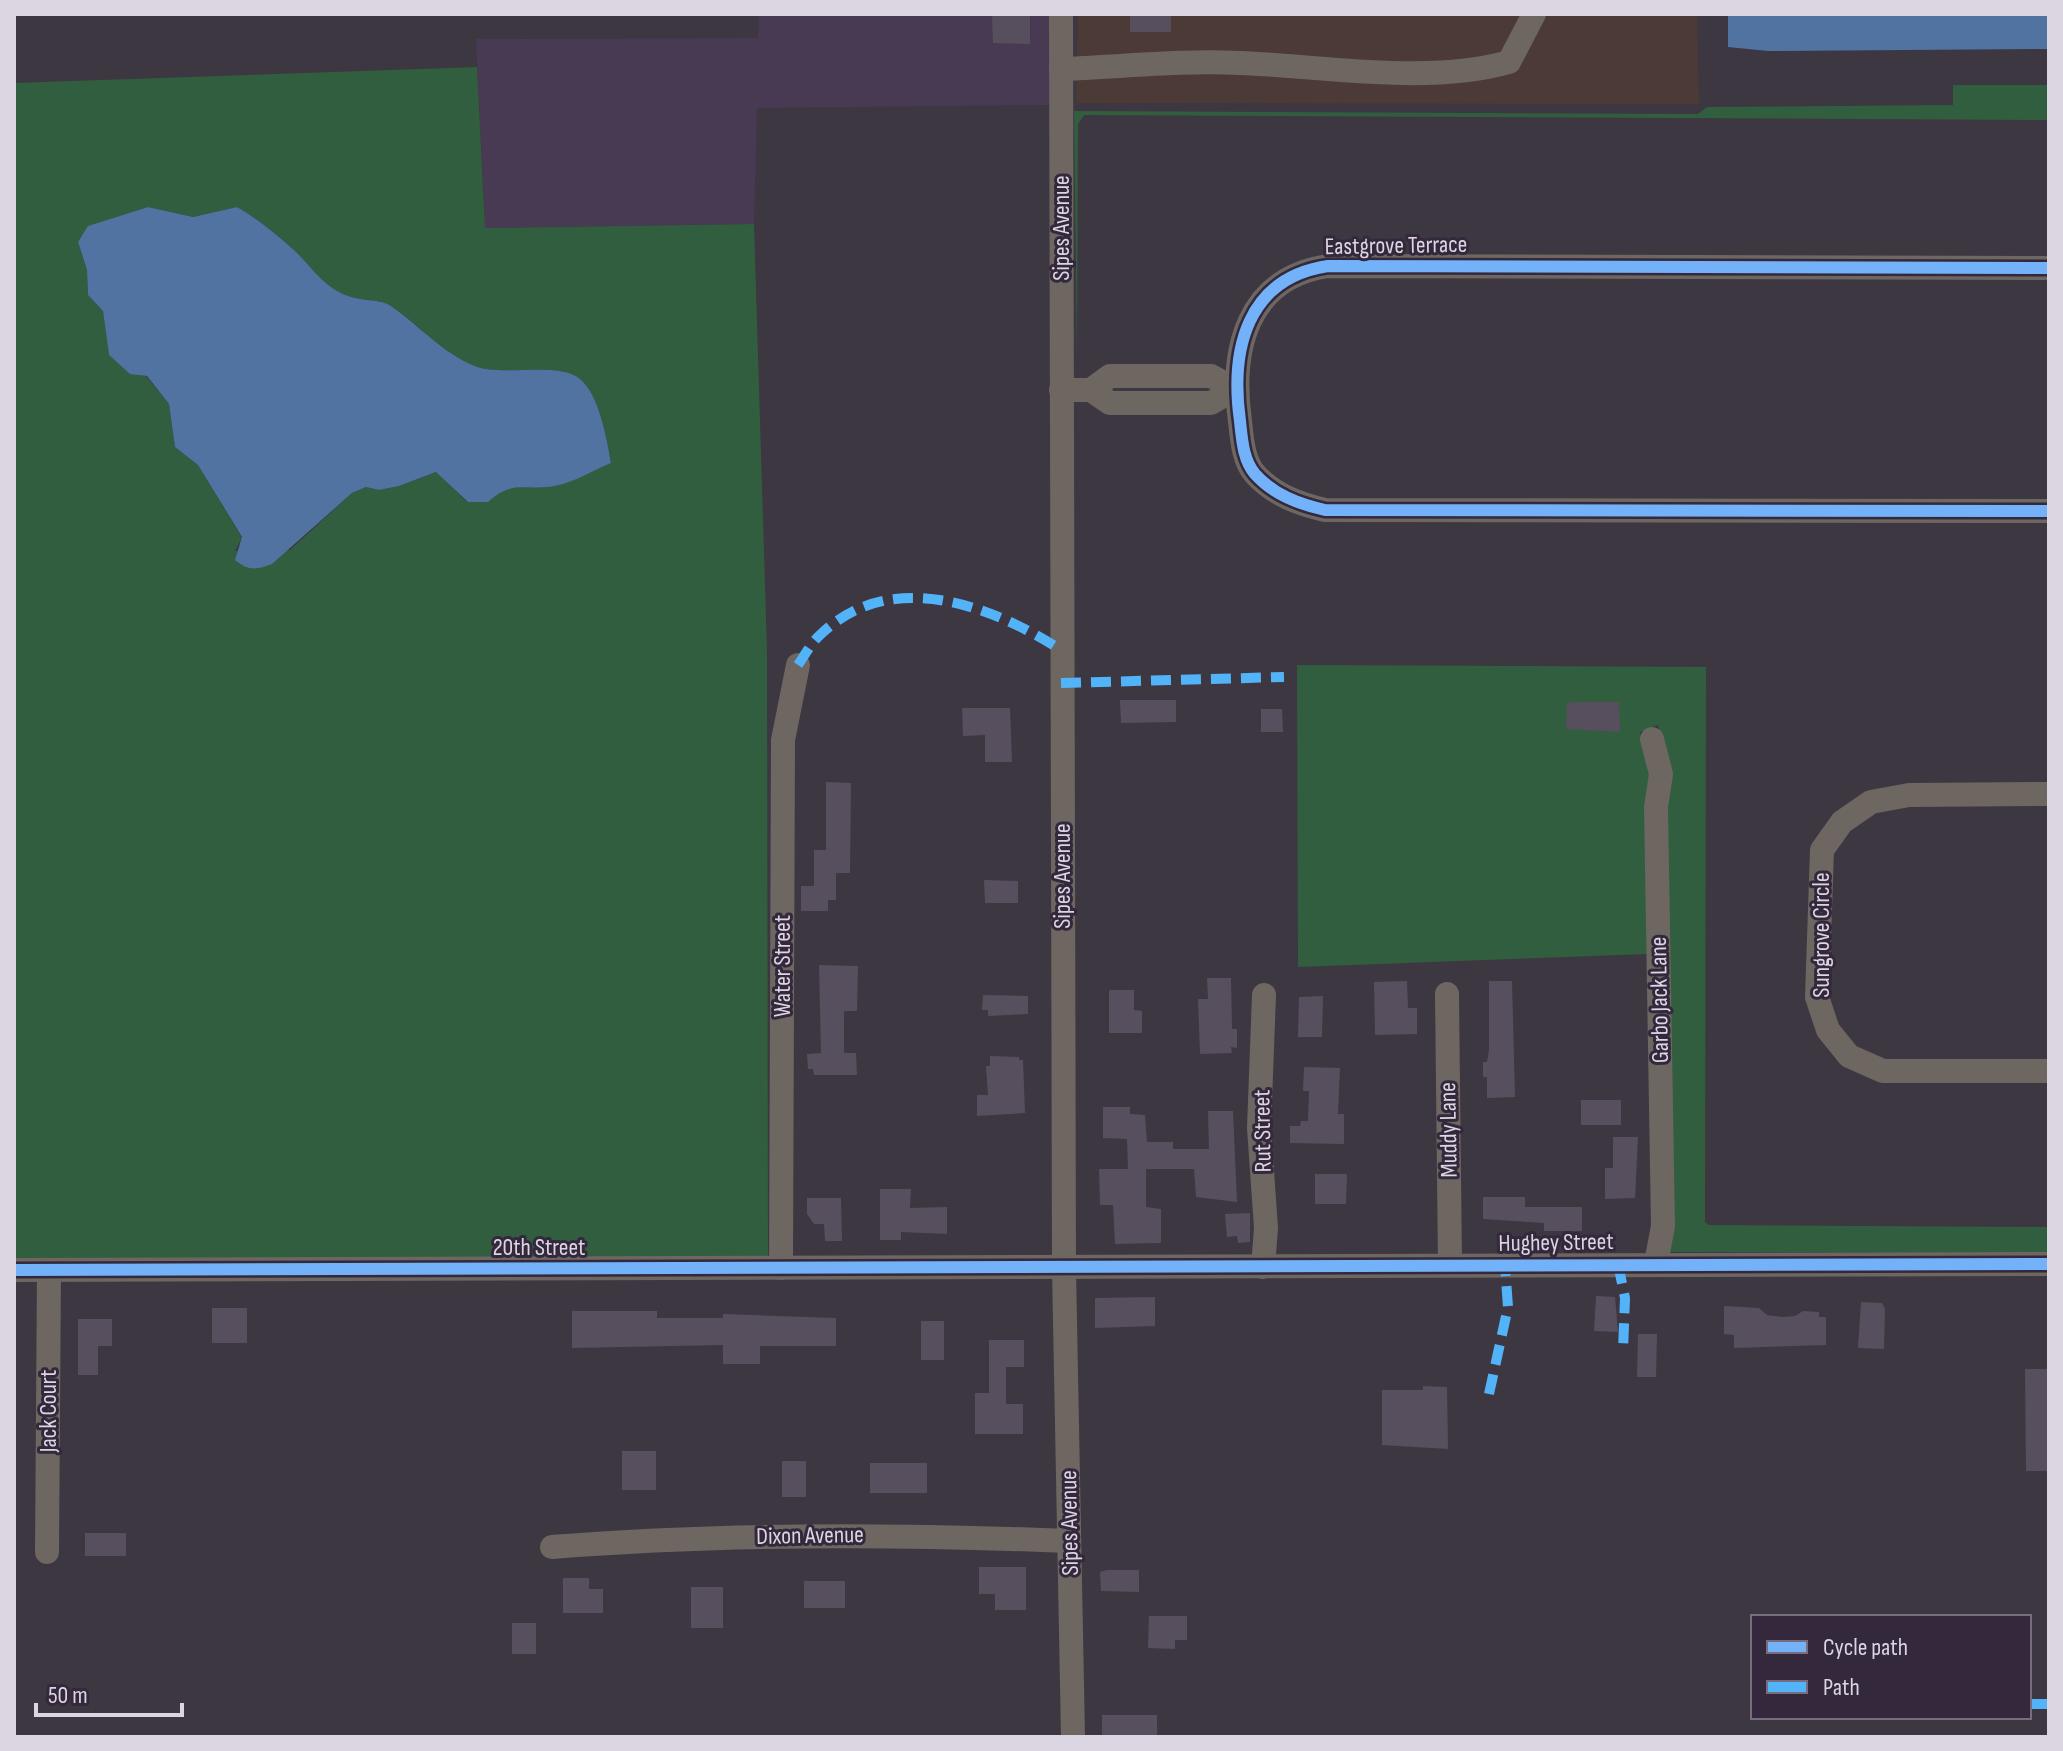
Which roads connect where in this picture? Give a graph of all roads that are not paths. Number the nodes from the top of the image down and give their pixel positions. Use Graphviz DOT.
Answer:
graph roads {
  1 [pos="1061,14"];
  2 [pos="1534,14"];
  3 [pos="1061,69"];
  4 [pos="2049,268"];
  5 [pos="1150,376"];
  6 [pos="1235,389"];
  7 [pos="1061,390"];
  8 [pos="1091,390"];
  9 [pos="1149,403"];
  10 [pos="2049,511"];
  11 [pos="798,665"];
  12 [pos="1652,739"];
  13 [pos="2049,794"];
  14 [pos="1447,994"];
  15 [pos="1264,995"];
  16 [pos="2049,1071"];
  17 [pos="1656,1263"];
  18 [pos="2049,1264"];
  19 [pos="1450,1265"];
  20 [pos="1263,1267"];
  21 [pos="781,1268"];
  22 [pos="1064,1269"];
  23 [pos="14,1270"];
  24 [pos="49,1270"];
  25 [pos="1069,1541"];
  26 [pos="552,1547"];
  27 [pos="47,1552"];
  28 [pos="1073,1737"];
  1 -- 3 [label="street, Sipes Avenue"];
  2 -- 3 [label="street"];
  3 -- 7 [label="street, Sipes Avenue"];
  4 -- 6 [label="street, Eastgrove Terrace"];
  5 -- 6 [label="street"];
  5 -- 8 [label="street"];
  5 -- 9 [label="street"];
  6 -- 9 [label="street"];
  6 -- 10 [label="street, Eastgrove Terrace"];
  7 -- 8 [label="street"];
  7 -- 22 [label="street, Sipes Avenue"];
  8 -- 9 [label="street"];
  11 -- 21 [label="street, Water Street"];
  12 -- 17 [label="street, Garbo Jack Lane"];
  13 -- 16 [label="street, Sungrove Circle"];
  14 -- 19 [label="street, Muddy Lane"];
  15 -- 20 [label="street, Rut Street"];
  17 -- 18 [label="street, Hughey Street"];
  17 -- 19 [label="street, Hughey Street"];
  19 -- 20 [label="street, Hughey Street"];
  20 -- 22 [label="street, Hughey Street"];
  21 -- 22 [label="street, 20th Street"];
  21 -- 24 [label="street, 20th Street"];
  22 -- 25 [label="street, Sipes Avenue"];
  23 -- 24 [label="street, 20th Street"];
  24 -- 27 [label="street, Jack Court"];
  25 -- 26 [label="street, Dixon Avenue"];
  25 -- 28 [label="street, Sipes Avenue"];
}
